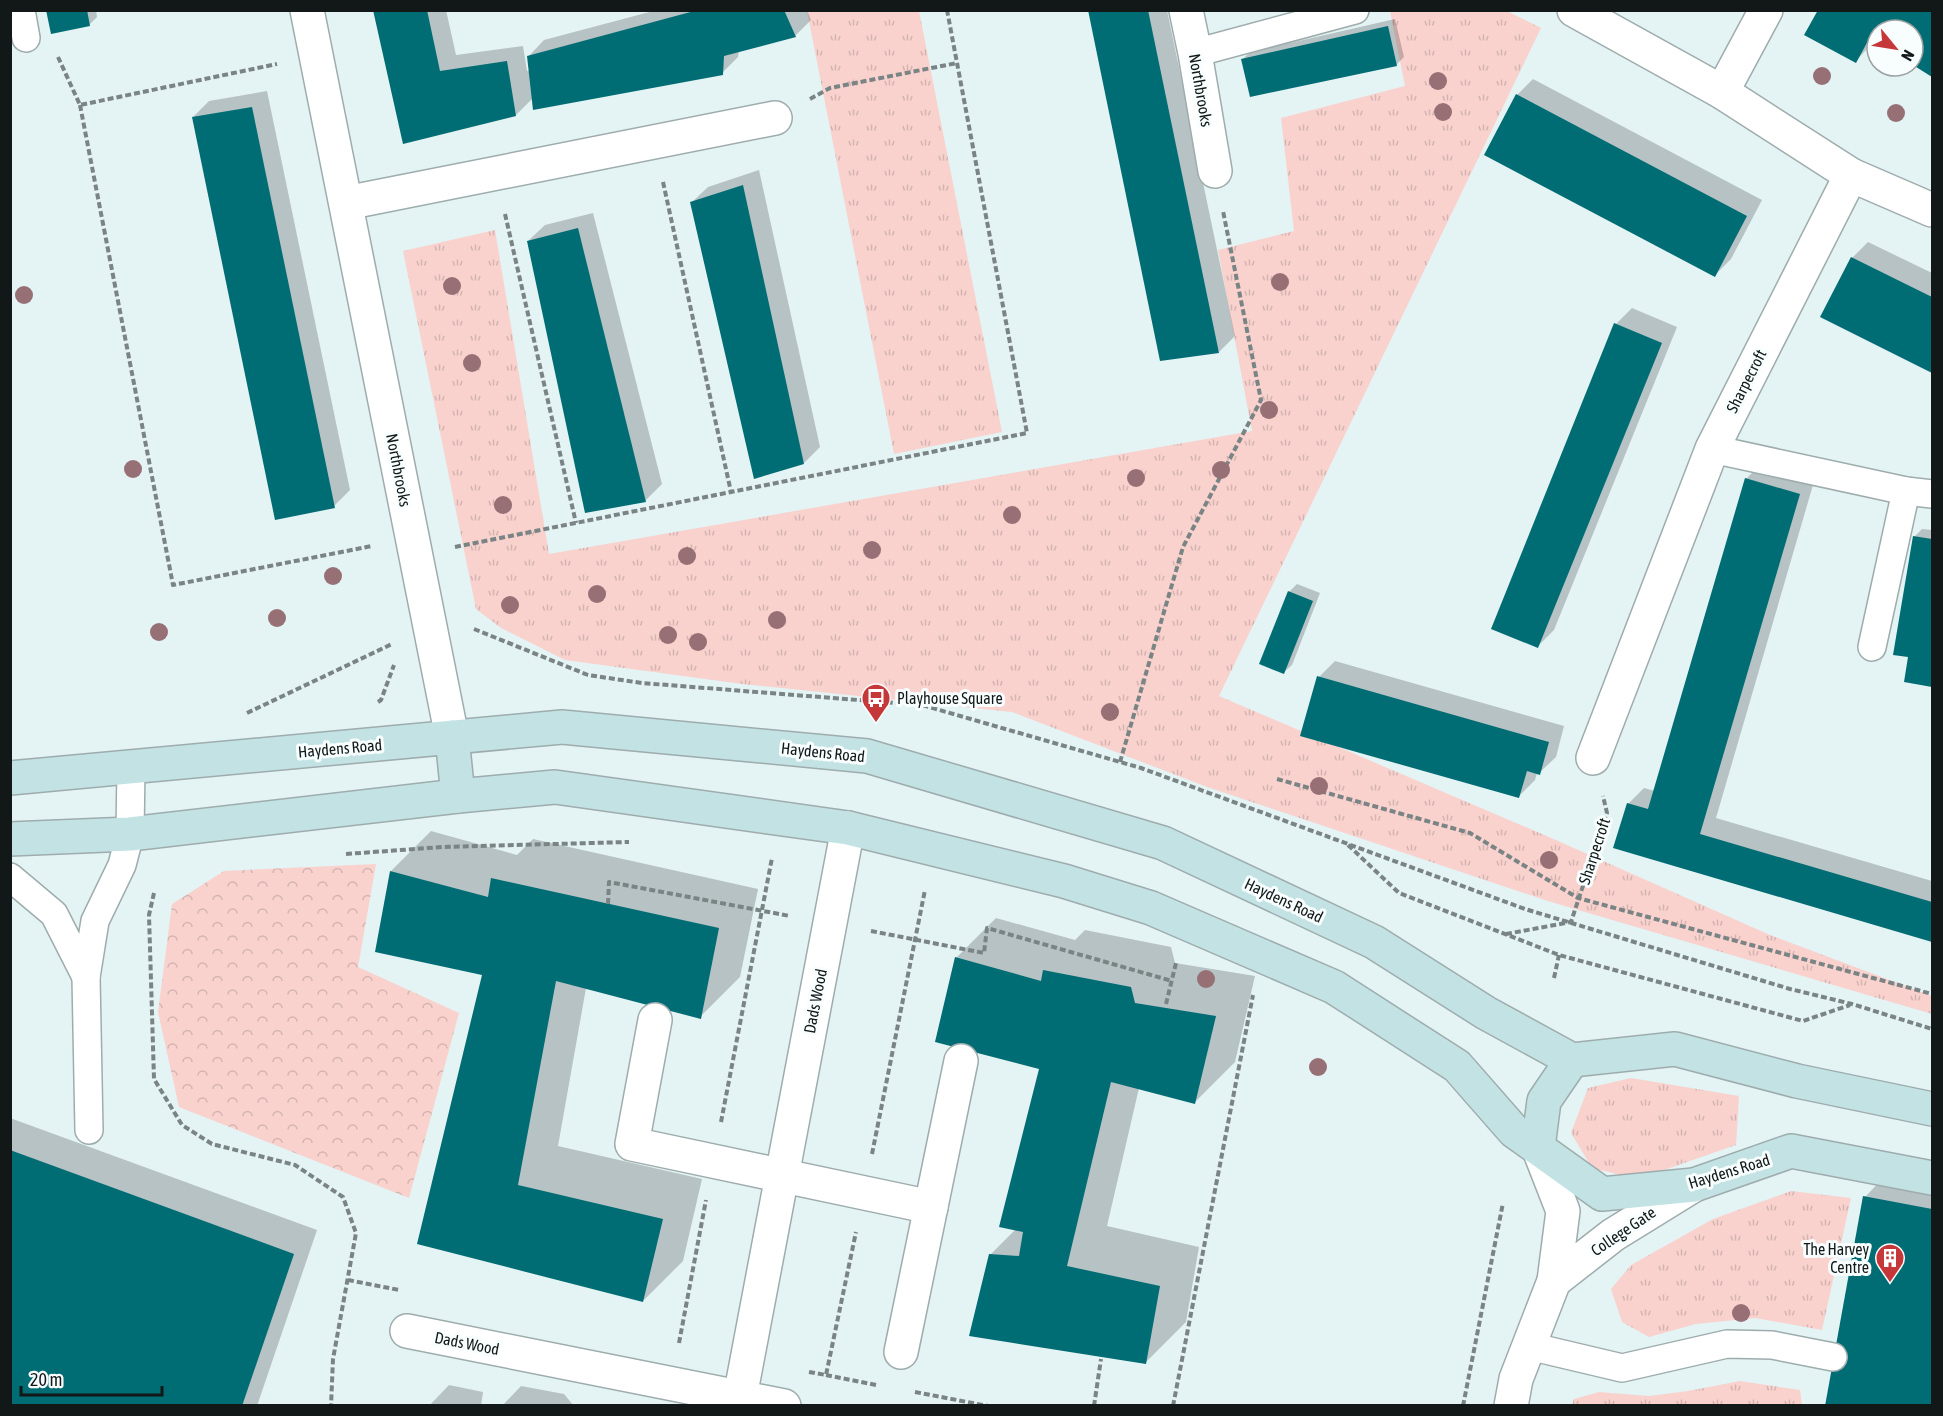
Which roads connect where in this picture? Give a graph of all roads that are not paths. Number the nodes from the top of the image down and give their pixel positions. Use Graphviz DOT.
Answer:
graph roads {
  1 [pos="21,10"];
  2 [pos="308,10"];
  3 [pos="1186,10"];
  4 [pos="1355,10"];
  5 [pos="1574,10"];
  6 [pos="1766,10"];
  7 [pos="26,38"];
  8 [pos="1195,53"];
  9 [pos="1722,92"];
  10 [pos="775,118"];
  11 [pos="1215,171"];
  12 [pos="1851,175"];
  13 [pos="346,203"];
  14 [pos="1932,210"];
  15 [pos="1712,449"];
  16 [pos="1905,491"];
  17 [pos="1932,494"];
  18 [pos="1872,647"];
  19 [pos="452,737"];
  20 [pos="1593,758"];
  21 [pos="131,767"];
  22 [pos="10,778"];
  23 [pos="458,796"];
  24 [pos="848,828"];
  25 [pos="130,834"];
  26 [pos="10,839"];
  27 [pos="10,877"];
  28 [pos="86,977"];
  29 [pos="655,1020"];
  30 [pos="1572,1060"];
  31 [pos="961,1061"];
  32 [pos="1932,1109"];
  33 [pos="89,1130"];
  34 [pos="1538,1147"];
  35 [pos="782,1175"];
  36 [pos="1932,1178"];
  37 [pos="1694,1185"];
  38 [pos="931,1207"];
  39 [pos="1554,1281"];
  40 [pos="407,1331"];
  41 [pos="1529,1346"];
  42 [pos="901,1352"];
  43 [pos="1833,1357"];
  44 [pos="740,1397"];
  45 [pos="784,1406"];
  46 [pos="1511,1406"];
  1 -- 7 [label="lane"];
  2 -- 13 [label="street, Northbrooks"];
  3 -- 8 [label="street, Northbrooks"];
  4 -- 8 [label="lane"];
  5 -- 9 [label="street"];
  6 -- 9 [label="street"];
  8 -- 11 [label="street, Northbrooks"];
  9 -- 12 [label="street"];
  10 -- 13 [label="street"];
  12 -- 14 [label="street"];
  12 -- 15 [label="street, Sharpecroft"];
  13 -- 19 [label="street, Northbrooks"];
  15 -- 16 [label="lane"];
  15 -- 20 [label="street, Sharpecroft"];
  16 -- 17 [label="lane"];
  16 -- 18 [label="lane"];
  19 -- 21 [label="street, Haydens Road"];
  19 -- 23 [label="street"];
  19 -- 30 [label="street, Haydens Road"];
  21 -- 22 [label="street, Haydens Road"];
  21 -- 25 [label="lane"];
  23 -- 24 [label="street, Haydens Road"];
  23 -- 25 [label="street, Haydens Road"];
  24 -- 34 [label="street, Haydens Road"];
  24 -- 35 [label="street, Dads Wood"];
  25 -- 26 [label="street, Haydens Road"];
  25 -- 28 [label="lane"];
  27 -- 28 [label="lane"];
  28 -- 33 [label="lane"];
  29 -- 35 [label="street"];
  30 -- 32 [label="street"];
  30 -- 34 [label="street"];
  31 -- 38 [label="street"];
  34 -- 37 [label="street, Haydens Road"];
  34 -- 39 [label="street"];
  35 -- 38 [label="street"];
  35 -- 44 [label="street, Dads Wood"];
  36 -- 37 [label="street, Haydens Road"];
  37 -- 39 [label="street, College Gate"];
  38 -- 42 [label="street"];
  39 -- 41 [label="street"];
  40 -- 44 [label="street, Dads Wood"];
  41 -- 43 [label="lane"];
  41 -- 46 [label="street"];
  44 -- 45 [label="street, Dads Wood"];
}
